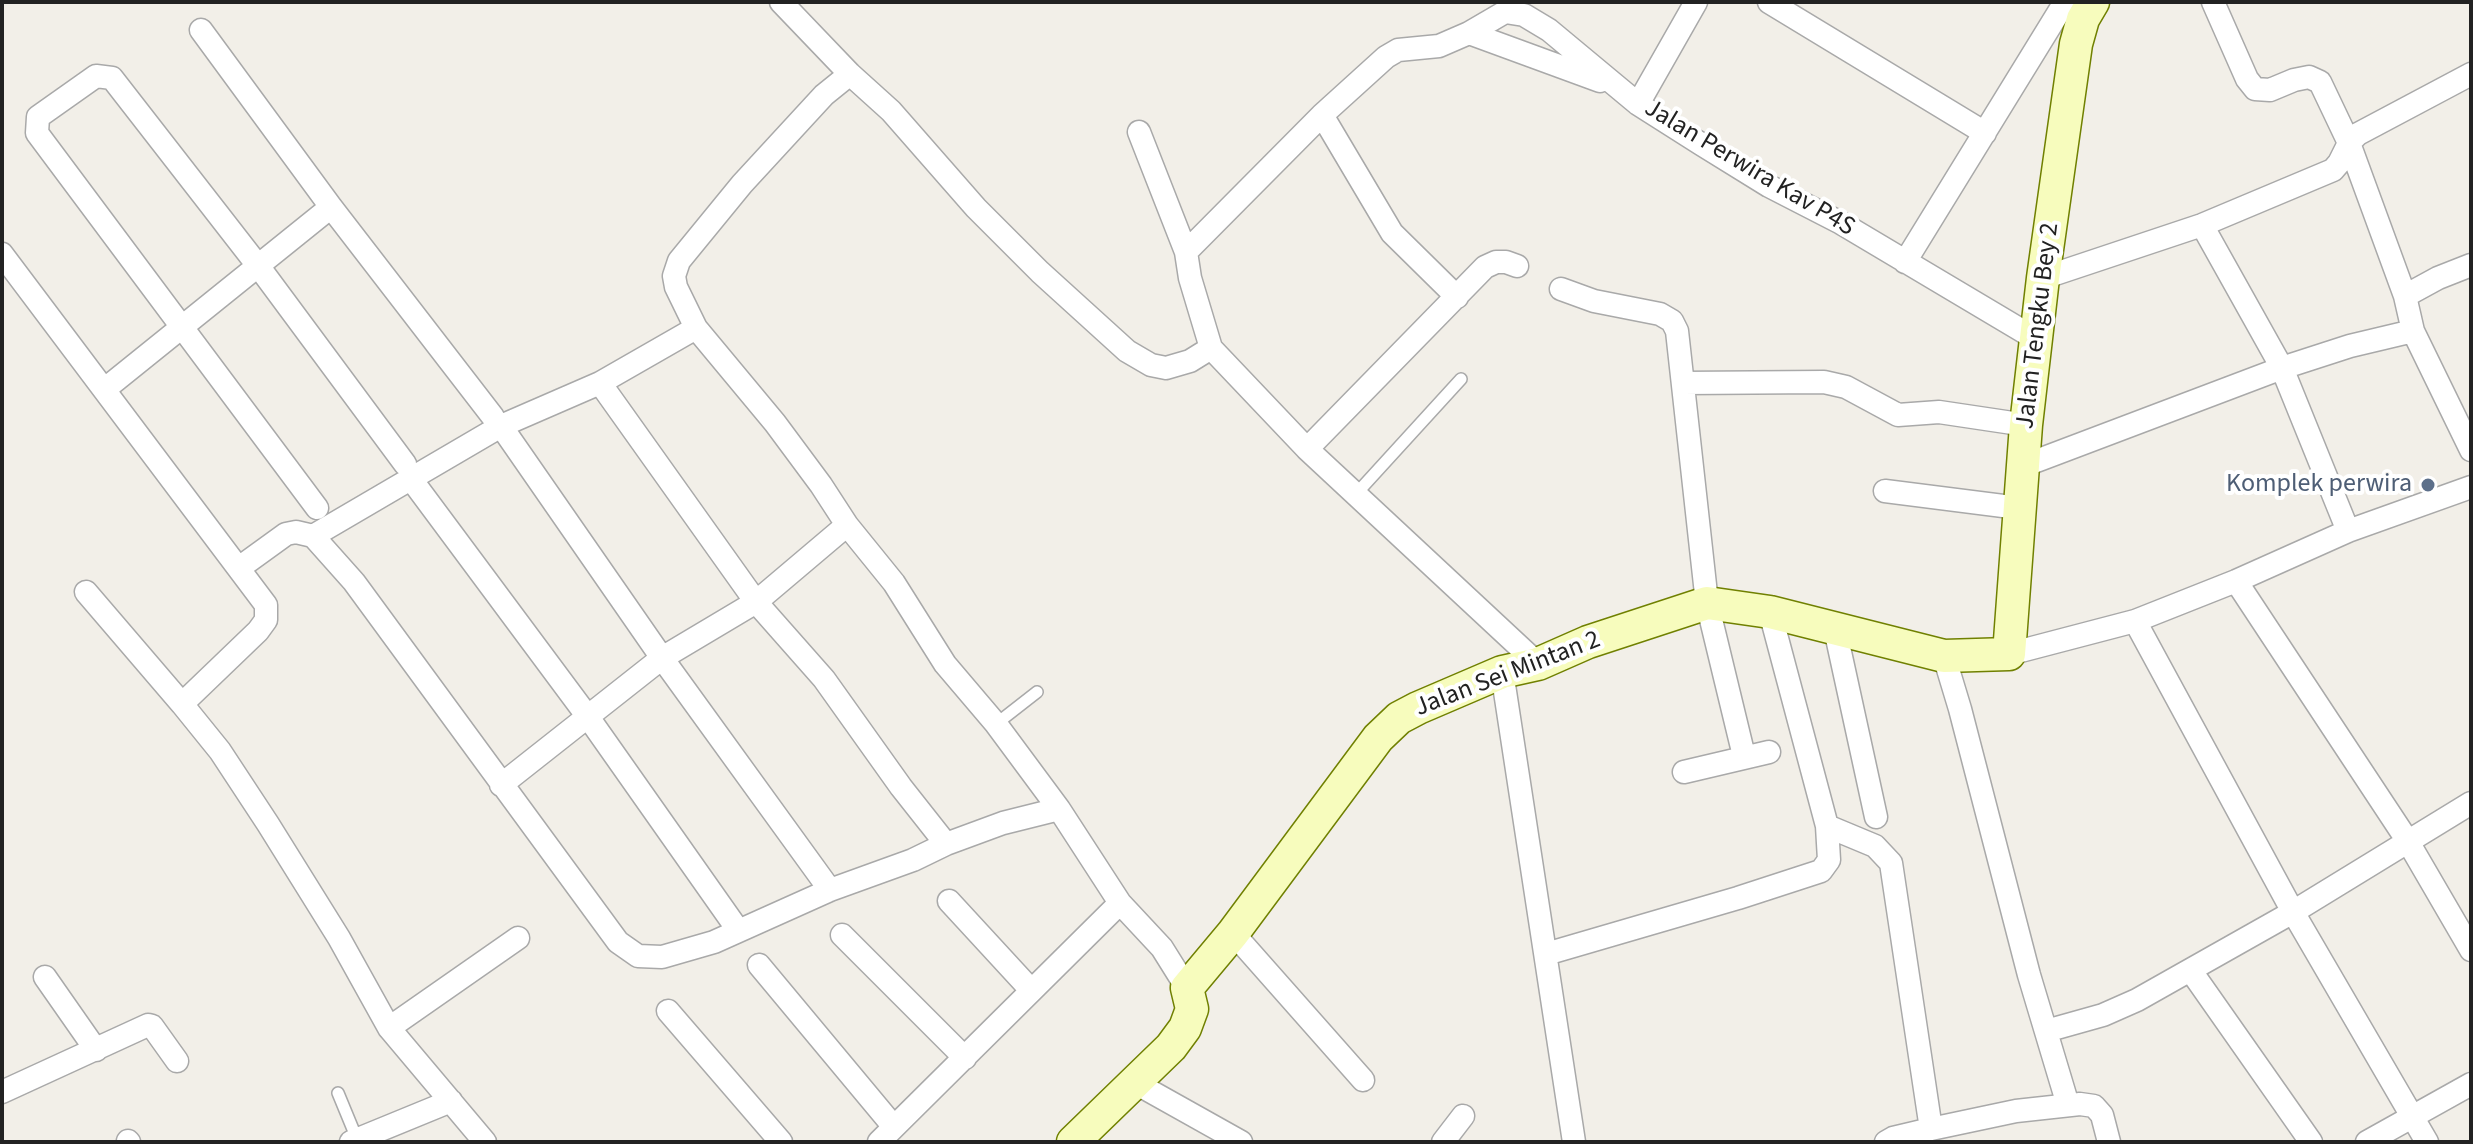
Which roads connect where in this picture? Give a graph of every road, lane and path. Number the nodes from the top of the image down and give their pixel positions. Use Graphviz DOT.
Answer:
graph roads {
  1 [pos="781,2"];
  2 [pos="1696,2"];
  3 [pos="1769,2"];
  4 [pos="2065,2"];
  5 [pos="2091,2"];
  6 [pos="2213,2"];
  7 [pos="201,30"];
  8 [pos="1469,33"];
  9 [pos="850,74"];
  10 [pos="2471,74"];
  11 [pos="1616,87"];
  12 [pos="1638,104"];
  13 [pos="1322,115"];
  14 [pos="1139,132"];
  15 [pos="1985,133"];
  16 [pos="2349,143"];
  17 [pos="331,207"];
  18 [pos="2202,225"];
  19 [pos="1186,252"];
  20 [pos="2,254"];
  21 [pos="1905,262"];
  22 [pos="2471,265"];
  23 [pos="1517,266"];
  24 [pos="259,267"];
  25 [pos="2043,278"];
  26 [pos="1561,289"];
  27 [pos="2405,296"];
  28 [pos="1457,297"];
  29 [pos="696,328"];
  30 [pos="181,329"];
  31 [pos="2413,331"];
  32 [pos="2036,339"];
  33 [pos="1211,348"];
  34 [pos="2282,368"];
  35 [pos="1461,379"];
  36 [pos="600,383"];
  37 [pos="1683,383"];
  38 [pos="105,389"];
  39 [pos="497,421"];
  40 [pos="2026,425"];
  41 [pos="1307,449"];
  42 [pos="2471,450"];
  43 [pos="2023,466"];
  44 [pos="408,471"];
  45 [pos="2471,487"];
  46 [pos="1885,491"];
  47 [pos="1356,494"];
  48 [pos="317,508"];
  49 [pos="2019,508"];
  50 [pos="847,525"];
  51 [pos="2348,531"];
  52 [pos="313,536"];
  53 [pos="239,568"];
  54 [pos="2236,581"];
  55 [pos="86,592"];
  56 [pos="756,602"];
  57 [pos="1707,603"];
  58 [pos="1770,612"];
  59 [pos="2135,621"];
  60 [pos="1835,629"];
  61 [pos="2009,654"];
  62 [pos="1944,656"];
  63 [pos="662,658"];
  64 [pos="1538,664"];
  65 [pos="1502,672"];
  66 [pos="1037,692"];
  67 [pos="182,704"];
  68 [pos="588,717"];
  69 [pos="996,724"];
  70 [pos="1769,752"];
  71 [pos="1744,756"];
  72 [pos="1684,772"];
  73 [pos="501,785"];
  74 [pos="2471,803"];
  75 [pos="1059,809"];
  76 [pos="1876,817"];
  77 [pos="1827,826"];
  78 [pos="2407,840"];
  79 [pos="946,844"];
  80 [pos="830,890"];
  81 [pos="949,901"];
  82 [pos="1120,903"];
  83 [pos="2293,912"];
  84 [pos="738,930"];
  85 [pos="1233,933"];
  86 [pos="842,935"];
  87 [pos="518,938"];
  88 [pos="2471,950"];
  89 [pos="1546,954"];
  90 [pos="759,965"];
  91 [pos="2191,971"];
  92 [pos="45,977"];
  93 [pos="1187,988"];
  94 [pos="1031,990"];
  95 [pos="668,1011"];
  96 [pos="389,1028"];
  97 [pos="2046,1031"];
  98 [pos="96,1050"];
  99 [pos="965,1058"];
  100 [pos="177,1061"];
  101 [pos="1363,1080"];
  102 [pos="1132,1081"];
  103 [pos="2471,1084"];
  104 [pos="2,1092"];
  105 [pos="338,1093"];
  106 [pos="451,1101"];
  107 [pos="2068,1105"];
  108 [pos="1463,1116"];
  109 [pos="2412,1117"];
  110 [pos="1931,1129"];
  111 [pos="887,1134"];
  112 [pos="354,1141"];
  113 [pos="485,1142"];
  114 [pos="781,1142"];
  115 [pos="1073,1142"];
  116 [pos="1241,1142"];
  117 [pos="1443,1142"];
  118 [pos="1574,1142"];
  119 [pos="1886,1142"];
  120 [pos="2109,1142"];
  121 [pos="2311,1142"];
  122 [pos="2367,1142"];
  123 [pos="2427,1142"];
  1 -- 9 [label="street"];
  2 -- 12 [label="street"];
  3 -- 15 [label="street"];
  4 -- 15 [label="street"];
  5 -- 25 [label="street, Jalan Tengku Bey 2"];
  6 -- 16 [label="street"];
  7 -- 17 [label="street"];
  8 -- 11 [label="street"];
  8 -- 11 [label="street, Jalan Perwira Kav P4S"];
  8 -- 13 [label="street, Jalan Perwira Kav P4S"];
  9 -- 29 [label="street"];
  9 -- 33 [label="street"];
  10 -- 16 [label="street"];
  11 -- 12 [label="street, Jalan Perwira Kav P4S"];
  12 -- 21 [label="street, Jalan Perwira Kav P4S"];
  13 -- 19 [label="street, Jalan Perwira Kav P4S"];
  13 -- 28 [label="street"];
  14 -- 19 [label="street"];
  15 -- 21 [label="street"];
  16 -- 18 [label="street"];
  16 -- 27 [label="street"];
  17 -- 24 [label="street"];
  17 -- 39 [label="street"];
  18 -- 25 [label="street"];
  18 -- 34 [label="street"];
  19 -- 33 [label="street"];
  20 -- 38 [label="street"];
  21 -- 32 [label="street, Jalan Perwira Kav P4S"];
  22 -- 27 [label="street"];
  23 -- 28 [label="street"];
  24 -- 30 [label="street"];
  24 -- 30 [label="street"];
  24 -- 44 [label="street"];
  25 -- 32 [label="street, Jalan Tengku Bey 2"];
  26 -- 37 [label="street"];
  27 -- 31 [label="street"];
  28 -- 41 [label="street"];
  29 -- 36 [label="street"];
  29 -- 50 [label="street"];
  30 -- 38 [label="street"];
  30 -- 48 [label="street"];
  31 -- 34 [label="street"];
  31 -- 42 [label="street"];
  32 -- 40 [label="street, Jalan Tengku Bey 2"];
  33 -- 41 [label="street"];
  34 -- 43 [label="street"];
  34 -- 51 [label="street"];
  35 -- 47 [label="lane"];
  36 -- 39 [label="street"];
  36 -- 56 [label="street"];
  37 -- 40 [label="street"];
  37 -- 57 [label="street"];
  38 -- 53 [label="street"];
  39 -- 44 [label="street"];
  39 -- 63 [label="street"];
  40 -- 43 [label="street, Jalan Tengku Bey 2"];
  41 -- 47 [label="street"];
  43 -- 49 [label="street, Jalan Tengku Bey 2"];
  44 -- 52 [label="street"];
  44 -- 68 [label="street"];
  45 -- 51 [label="street"];
  46 -- 49 [label="street"];
  47 -- 64 [label="street"];
  49 -- 61 [label="street, Jalan Tengku Bey 2"];
  50 -- 56 [label="street"];
  50 -- 69 [label="street"];
  51 -- 54 [label="street"];
  52 -- 53 [label="street"];
  52 -- 73 [label="street"];
  53 -- 67 [label="street"];
  54 -- 59 [label="street"];
  54 -- 78 [label="street"];
  55 -- 67 [label="street"];
  56 -- 63 [label="street"];
  56 -- 79 [label="street"];
  57 -- 58 [label="street, Jalan Sei Mintan 2"];
  57 -- 64 [label="street, Jalan Sei Mintan 2"];
  57 -- 71 [label="street"];
  58 -- 60 [label="street, Jalan Sei Mintan 2"];
  58 -- 77 [label="street"];
  59 -- 61 [label="street"];
  59 -- 83 [label="street"];
  60 -- 62 [label="street, Jalan Sei Mintan 2"];
  60 -- 76 [label="street"];
  61 -- 62 [label="street, Jalan Sei Mintan 2"];
  62 -- 97 [label="street"];
  63 -- 68 [label="street"];
  63 -- 80 [label="street"];
  64 -- 65 [label="street, Jalan Sei Mintan 2"];
  65 -- 85 [label="street, Jalan Sei Mintan 2"];
  65 -- 89 [label="street"];
  66 -- 69 [label="lane"];
  67 -- 96 [label="street"];
  68 -- 73 [label="street"];
  68 -- 84 [label="street"];
  69 -- 75 [label="street"];
  70 -- 71 [label="street"];
  71 -- 72 [label="street"];
  73 -- 84 [label="street"];
  74 -- 78 [label="street"];
  75 -- 79 [label="street"];
  75 -- 82 [label="street"];
  77 -- 89 [label="street"];
  77 -- 110 [label="street"];
  78 -- 83 [label="street"];
  78 -- 88 [label="street"];
  79 -- 80 [label="street"];
  80 -- 84 [label="street"];
  81 -- 94 [label="street"];
  82 -- 93 [label="street"];
  82 -- 94 [label="street"];
  83 -- 91 [label="street"];
  83 -- 109 [label="street"];
  85 -- 93 [label="street, Jalan Sei Mintan 2"];
  85 -- 101 [label="street"];
  86 -- 99 [label="street"];
  87 -- 96 [label="street"];
  89 -- 118 [label="street"];
  90 -- 111 [label="street"];
  91 -- 97 [label="street"];
  91 -- 121 [label="street"];
  92 -- 98 [label="street"];
  93 -- 102 [label="street"];
  94 -- 99 [label="street"];
  95 -- 114 [label="street"];
  96 -- 106 [label="street"];
  97 -- 107 [label="street"];
  98 -- 100 [label="street"];
  98 -- 104 [label="street"];
  99 -- 111 [label="street"];
  102 -- 115 [label="street"];
  102 -- 116 [label="street"];
  103 -- 109 [label="street"];
  105 -- 112 [label="lane"];
  106 -- 112 [label="street"];
  106 -- 113 [label="street"];
  107 -- 110 [label="street"];
  107 -- 120 [label="street"];
  108 -- 117 [label="street"];
  109 -- 122 [label="street"];
  109 -- 123 [label="street"];
  110 -- 119 [label="street"];
}
